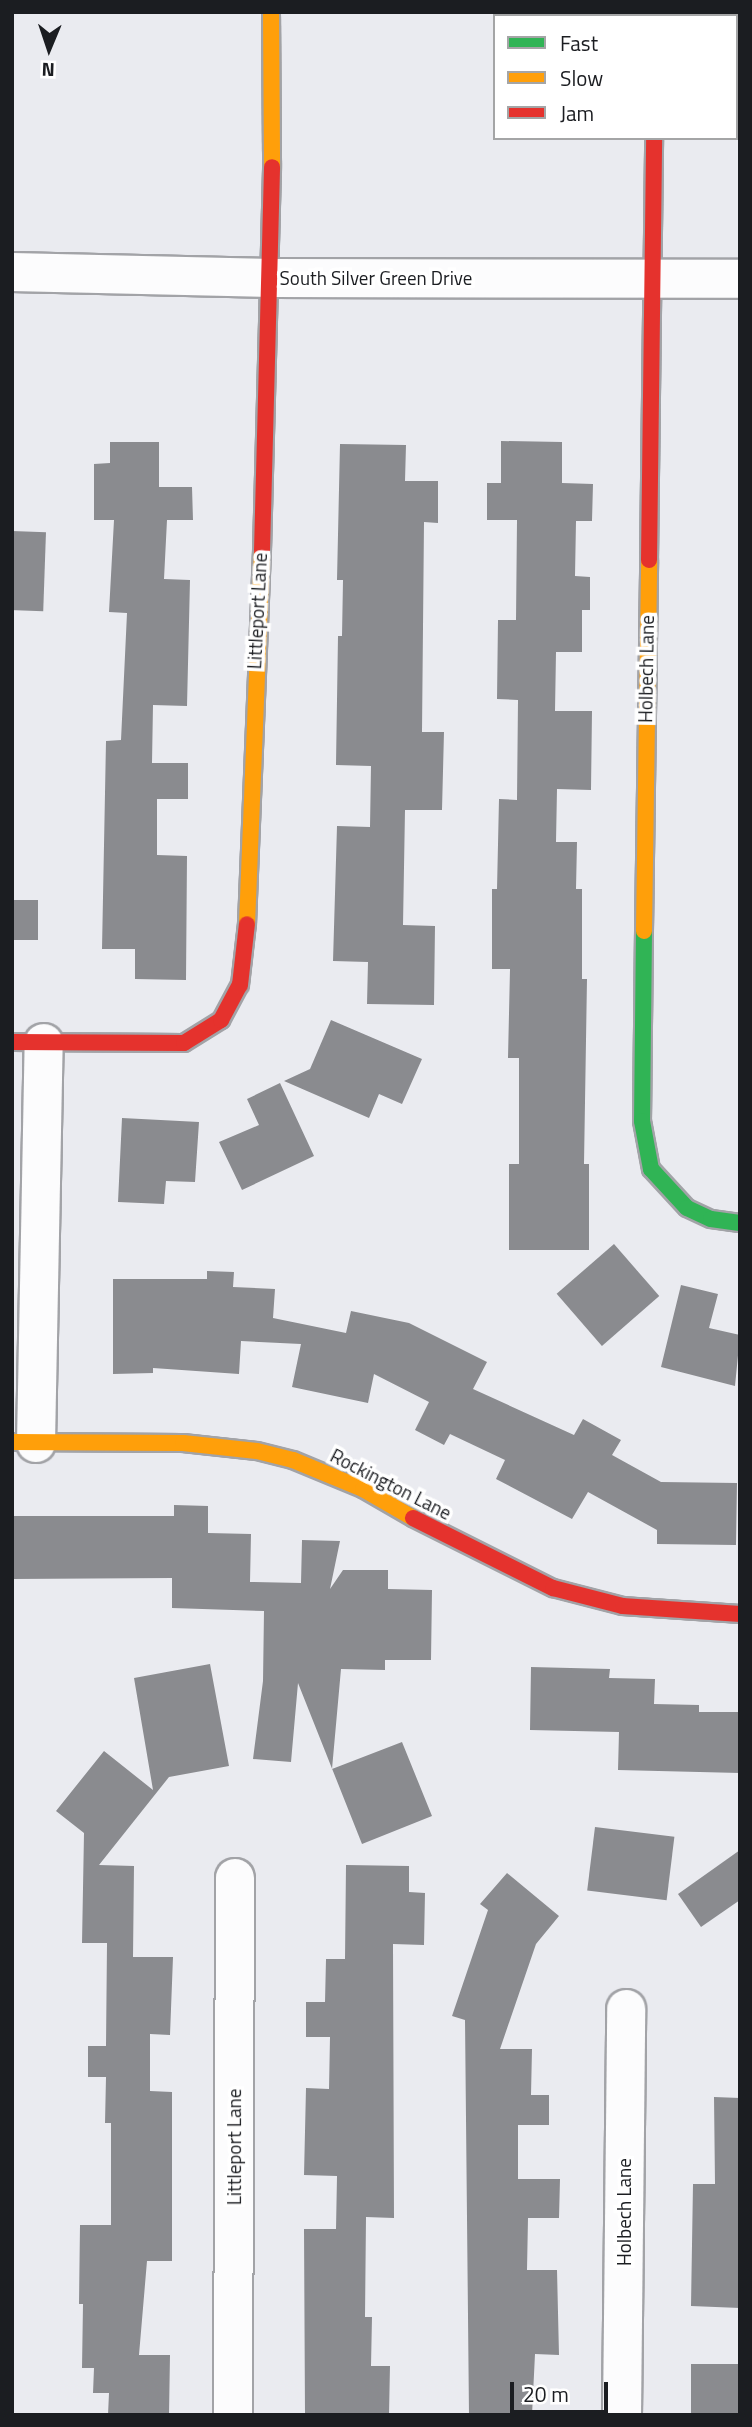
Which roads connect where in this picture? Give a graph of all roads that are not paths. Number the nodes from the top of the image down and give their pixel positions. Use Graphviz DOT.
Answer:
graph roads {
  1 [pos="271,12"];
  2 [pos="654,140"];
  3 [pos="12,272"];
  4 [pos="272,278"];
  5 [pos="649,278"];
  6 [pos="740,279"];
  7 [pos="28,1042"];
  8 [pos="740,1223"];
  9 [pos="24,1443"];
  10 [pos="740,1614"];
  11 [pos="235,1878"];
  12 [pos="626,2009"];
  13 [pos="233,2415"];
  14 [pos="622,2415"];
  1 -- 4 [label="street, Littleport Lane"];
  2 -- 5 [label="street, Holbech Lane"];
  3 -- 4 [label="street, South Silver Green Drive"];
  4 -- 5 [label="street, South Silver Green Drive"];
  4 -- 7 [label="street, Littleport Lane"];
  5 -- 6 [label="street, South Silver Green Drive"];
  5 -- 8 [label="street, Holbech Lane"];
  7 -- 9 [label="street"];
  9 -- 10 [label="street, Rockington Lane"];
  11 -- 13 [label="street, Littleport Lane"];
  12 -- 14 [label="street, Holbech Lane"];
}
